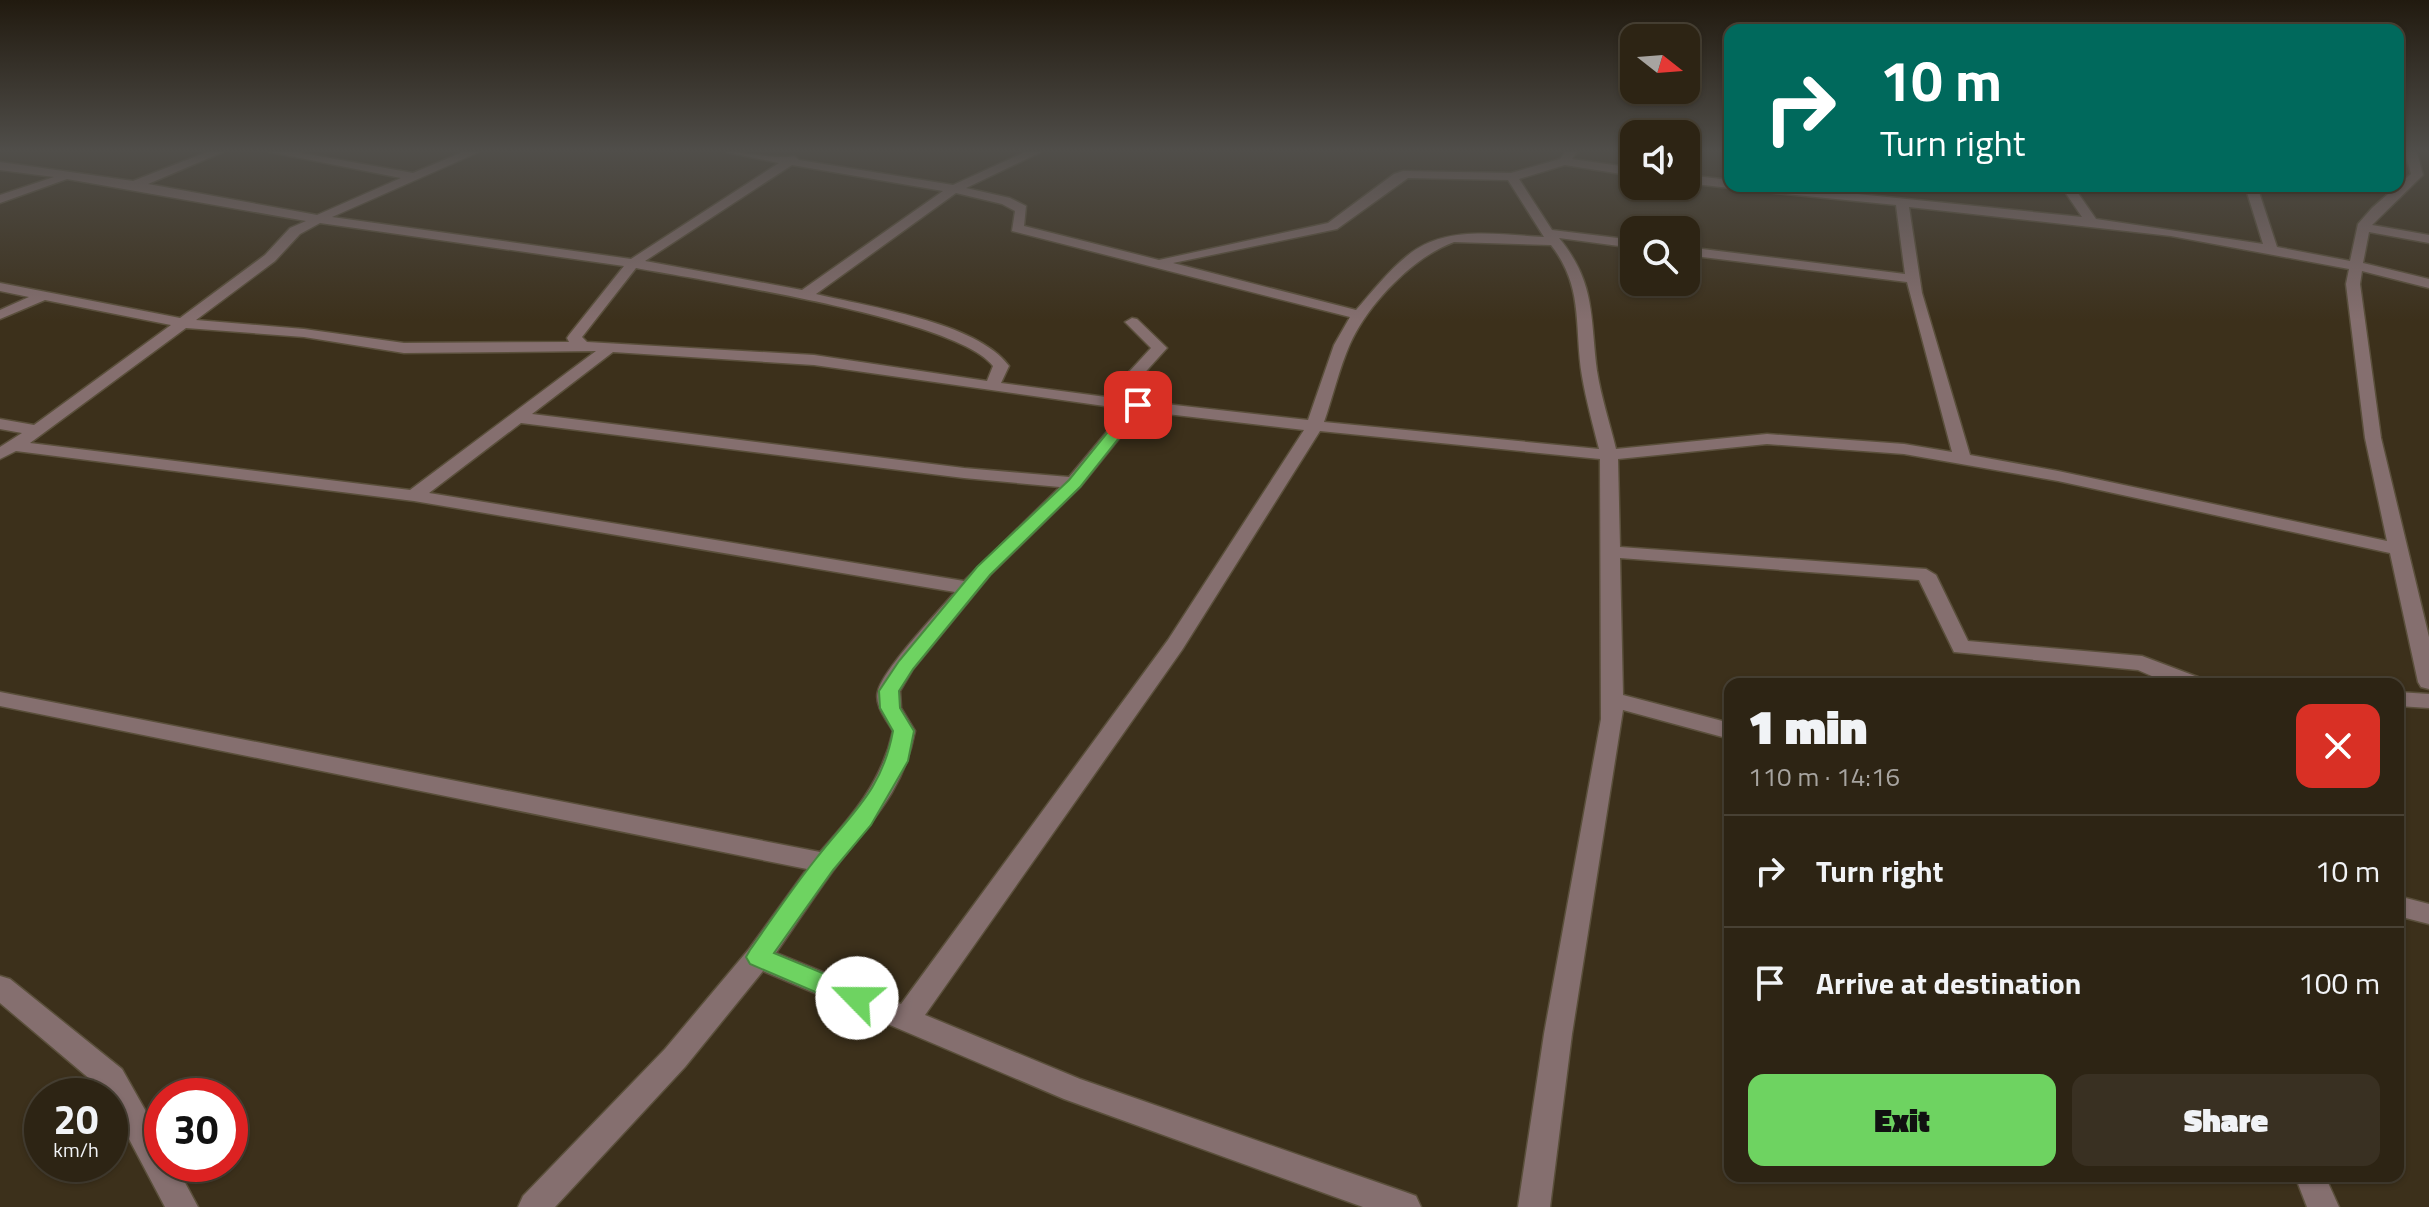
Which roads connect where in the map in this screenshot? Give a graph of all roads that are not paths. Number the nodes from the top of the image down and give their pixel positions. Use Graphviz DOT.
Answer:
graph roads {
  1 [pos="260,208"];
  2 [pos="341,208"];
  3 [pos="718,208"];
  4 [pos="927,208"];
  5 [pos="1021,208"];
  6 [pos="1356,208"];
  7 [pos="1532,208"];
  8 [pos="1903,208"];
  9 [pos="1962,208"];
  10 [pos="2083,208"];
  11 [pos="2258,208"];
  12 [pos="2380,208"];
  13 [pos="318,219"];
  14 [pos="2092,222"];
  15 [pos="2363,227"];
  16 [pos="1551,237"];
  17 [pos="2429,239"];
  18 [pos="1620,243"];
  19 [pos="2271,249"];
  20 [pos="1700,253"];
  21 [pos="1160,262"];
  22 [pos="633,263"];
  23 [pos="2356,268"];
  24 [pos="1912,279"];
  25 [pos="2428,283"];
  26 [pos="0,287"];
  27 [pos="45,295"];
  28 [pos="805,295"];
  29 [pos="0,315"];
  30 [pos="1359,315"];
  31 [pos="1132,322"];
  32 [pos="184,323"];
  33 [pos="583,346"];
  34 [pos="611,347"];
  35 [pos="992,387"];
  36 [pos="1111,401"];
  37 [pos="1138,405"];
  38 [pos="521,418"];
  39 [pos="0,424"];
  40 [pos="1314,427"];
  41 [pos="37,431"];
  42 [pos="6,450"];
  43 [pos="1609,455"];
  44 [pos="1962,459"];
  45 [pos="1074,483"];
  46 [pos="414,496"];
  47 [pos="2399,549"];
  48 [pos="1609,552"];
  49 [pos="969,588"];
  50 [pos="2408,591"];
  51 [pos="2429,596"];
  52 [pos="2176,678"];
  53 [pos="2429,682"];
  54 [pos="0,699"];
  55 [pos="2404,699"];
  56 [pos="1612,700"];
  57 [pos="2429,701"];
  58 [pos="1724,729"];
  59 [pos="825,863"];
  60 [pos="2404,908"];
  61 [pos="2429,914"];
  62 [pos="758,957"];
  63 [pos="0,987"];
  64 [pos="906,1019"];
  65 [pos="2313,1182"];
  66 [pos="182,1207"];
  67 [pos="534,1207"];
  68 [pos="1405,1207"];
  69 [pos="1534,1207"];
  70 [pos="2323,1207"];
  1 -- 13 [label="street"];
  2 -- 13 [label="street"];
  3 -- 22 [label="street"];
  4 -- 28 [label="street"];
  5 -- 21 [label="street"];
  6 -- 21 [label="street"];
  7 -- 16 [label="street"];
  8 -- 24 [label="street"];
  9 -- 14 [label="street"];
  10 -- 14 [label="street"];
  11 -- 19 [label="street"];
  12 -- 15 [label="street"];
  13 -- 22 [label="street"];
  13 -- 32 [label="street"];
  14 -- 19 [label="street"];
  15 -- 17 [label="street"];
  15 -- 23 [label="street"];
  16 -- 18 [label="street"];
  16 -- 30 [label="street"];
  16 -- 43 [label="street"];
  19 -- 23 [label="street"];
  20 -- 24 [label="street"];
  21 -- 30 [label="street"];
  22 -- 28 [label="street"];
  22 -- 33 [label="street"];
  23 -- 25 [label="street"];
  23 -- 47 [label="street"];
  24 -- 44 [label="street"];
  26 -- 27 [label="street"];
  27 -- 29 [label="street"];
  27 -- 32 [label="street"];
  28 -- 35 [label="street"];
  30 -- 40 [label="street"];
  31 -- 36 [label="street"];
  32 -- 33 [label="street"];
  32 -- 41 [label="street"];
  33 -- 34 [label="street"];
  34 -- 35 [label="street"];
  34 -- 38 [label="street"];
  35 -- 36 [label="street"];
  36 -- 37 [label="street"];
  37 -- 40 [label="street"];
  37 -- 45 [label="street"];
  38 -- 45 [label="street"];
  38 -- 46 [label="street"];
  39 -- 41 [label="street"];
  40 -- 43 [label="street"];
  40 -- 64 [label="street"];
  41 -- 42 [label="street"];
  42 -- 46 [label="street"];
  43 -- 44 [label="street"];
  43 -- 48 [label="street"];
  44 -- 47 [label="street"];
  45 -- 49 [label="street"];
  46 -- 49 [label="street"];
  47 -- 50 [label="street"];
  48 -- 52 [label="street"];
  48 -- 56 [label="street"];
  49 -- 59 [label="street"];
  50 -- 51 [label="street"];
  50 -- 53 [label="street"];
  54 -- 59 [label="street"];
  55 -- 57 [label="street"];
  56 -- 58 [label="street"];
  56 -- 69 [label="street"];
  59 -- 62 [label="street"];
  60 -- 61 [label="street"];
  62 -- 64 [label="street"];
  62 -- 67 [label="street"];
  63 -- 66 [label="street"];
  64 -- 68 [label="street"];
  65 -- 70 [label="street"];
}
